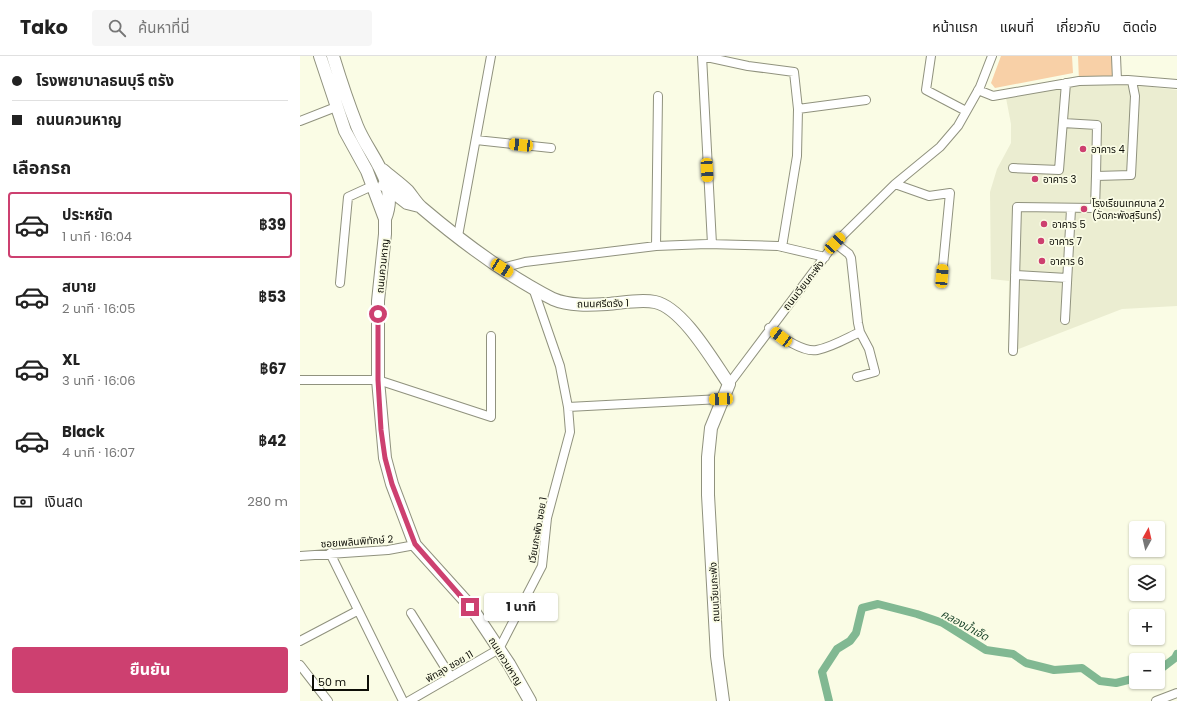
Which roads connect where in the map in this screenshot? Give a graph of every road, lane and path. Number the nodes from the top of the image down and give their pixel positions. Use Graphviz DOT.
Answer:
graph roads {
  1 [pos="320,56"];
  2 [pos="333,56"];
  3 [pos="491,56"];
  4 [pos="931,56"];
  5 [pos="992,56"];
  6 [pos="1116,56"];
  7 [pos="1117,80"];
  8 [pos="1132,81"];
  9 [pos="1066,83"];
  10 [pos="1177,84"];
  11 [pos="978,90"];
  12 [pos="658,96"];
  13 [pos="866,100"];
  14 [pos="336,106"];
  15 [pos="798,109"];
  16 [pos="966,111"];
  17 [pos="300,121"];
  18 [pos="1063,123"];
  19 [pos="476,140"];
  20 [pos="551,148"];
  21 [pos="1013,168"];
  22 [pos="382,170"];
  23 [pos="367,171"];
  24 [pos="1096,176"];
  25 [pos="895,184"];
  26 [pos="372,186"];
  27 [pos="387,187"];
  28 [pos="407,203"];
  29 [pos="420,206"];
  30 [pos="1071,209"];
  31 [pos="386,215"];
  32 [pos="458,236"];
  33 [pos="835,243"];
  34 [pos="712,244"];
  35 [pos="656,246"];
  36 [pos="782,247"];
  37 [pos="825,257"];
  38 [pos="502,268"];
  39 [pos="1015,275"];
  40 [pos="942,276"];
  41 [pos="1067,278"];
  42 [pos="340,283"];
  43 [pos="533,288"];
  44 [pos="1065,320"];
  45 [pos="769,328"];
  46 [pos="860,332"];
  47 [pos="491,336"];
  48 [pos="1013,351"];
  49 [pos="857,377"];
  50 [pos="300,380"];
  51 [pos="378,380"];
  52 [pos="728,384"];
  53 [pos="721,399"];
  54 [pos="568,407"];
  55 [pos="415,544"];
  56 [pos="330,553"];
  57 [pos="300,556"];
  58 [pos="357,611"];
  59 [pos="410,613"];
  60 [pos="300,641"];
  61 [pos="499,649"];
  62 [pos="300,665"];
  63 [pos="451,677"];
  64 [pos="1177,693"];
  65 [pos="722,700"];
  66 [pos="328,701"];
  67 [pos="403,701"];
  68 [pos="409,701"];
  69 [pos="530,701"];
  70 [pos="1156,701"];
  1 -- 14 [label="main road, ถนนควนหาญ"];
  2 -- 22 [label="main road, ถนนควนหาญ"];
  3 -- 19 [label="street"];
  4 -- 16 [label="street"];
  5 -- 11 [label="street, ถนนเวียนกะพัง"];
  6 -- 7 [label="street"];
  7 -- 8 [label="street"];
  7 -- 9 [label="street"];
  8 -- 10 [label="street"];
  8 -- 24 [label="street"];
  9 -- 11 [label="street"];
  9 -- 18 [label="street"];
  11 -- 16 [label="street, ถนนเวียนกะพัง"];
  12 -- 35 [label="street"];
  13 -- 15 [label="street"];
  14 -- 17 [label="street"];
  14 -- 23 [label="main road, ถนนควนหาญ"];
  15 -- 34 [label="street"];
  15 -- 36 [label="street"];
  16 -- 25 [label="street, ถนนเวียนกะพัง"];
  18 -- 21 [label="street"];
  18 -- 24 [label="street"];
  19 -- 20 [label="street"];
  19 -- 32 [label="street"];
  22 -- 27 [label="main road, ถนนควนหาญ"];
  22 -- 29 [label="main road, ถนนศรีตรัง 1"];
  23 -- 26 [label="main road, ถนนควนหาญ"];
  23 -- 27 [label="main road, ถนนศรีตรัง 1"];
  24 -- 30 [label="street"];
  25 -- 33 [label="street, ถนนเวียนกะพัง"];
  25 -- 40 [label="street"];
  26 -- 31 [label="main road, ถนนควนหาญ"];
  26 -- 42 [label="street"];
  27 -- 28 [label="main road, ถนนศรีตรัง 1"];
  27 -- 31 [label="main road, ถนนควนหาญ"];
  28 -- 29 [label="main road, ถนนศรีตรัง 1"];
  28 -- 31 [label="main road"];
  29 -- 32 [label="main road, ถนนศรีตรัง 1"];
  30 -- 39 [label="street"];
  30 -- 41 [label="street"];
  31 -- 51 [label="main road, ถนนควนหาญ"];
  32 -- 38 [label="main road, ถนนศรีตรัง 1"];
  33 -- 37 [label="street, ถนนเวียนกะพัง"];
  33 -- 46 [label="street"];
  34 -- 35 [label="street"];
  34 -- 36 [label="street"];
  35 -- 38 [label="street"];
  36 -- 37 [label="street"];
  37 -- 45 [label="street, ถนนเวียนกะพัง"];
  38 -- 43 [label="main road, ถนนศรีตรัง 1"];
  39 -- 41 [label="street"];
  39 -- 48 [label="street"];
  41 -- 44 [label="street"];
  43 -- 52 [label="main road, ถนนศรีตรัง 1"];
  43 -- 54 [label="street, เวียนกะพัง ซอย 1"];
  45 -- 46 [label="street"];
  45 -- 52 [label="street, ถนนเวียนกะพัง"];
  46 -- 49 [label="street"];
  47 -- 51 [label="street"];
  50 -- 51 [label="street"];
  51 -- 55 [label="main road, ถนนควนหาญ"];
  52 -- 53 [label="main road, ถนนเวียนกะพัง"];
  53 -- 54 [label="street"];
  53 -- 65 [label="main road, ถนนเวียนกะพัง"];
  54 -- 61 [label="street, เวียนกะพัง ซอย 1"];
  55 -- 56 [label="street, ซอยเพลินพิทักษ์ 2"];
  55 -- 61 [label="main road, ถนนควนหาญ"];
  56 -- 57 [label="street, ซอยเพลินพิทักษ์ 2"];
  56 -- 58 [label="street"];
  58 -- 60 [label="street"];
  58 -- 67 [label="street"];
  59 -- 63 [label="street"];
  61 -- 63 [label="street, พัทลุง ซอย 11"];
  61 -- 69 [label="main road, ถนนควนหาญ"];
  62 -- 66 [label="street"];
  63 -- 68 [label="street, พัทลุง ซอย 11"];
  64 -- 70 [label="street"];
}
